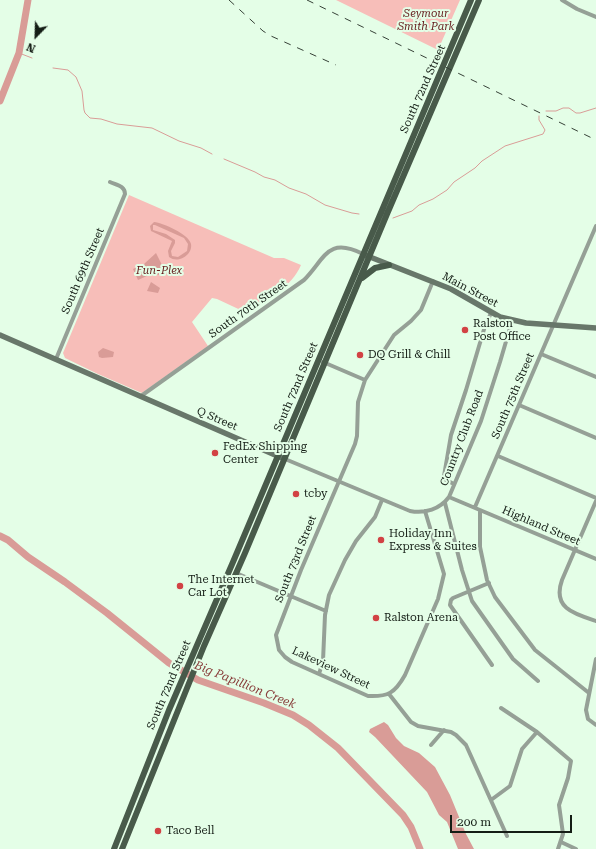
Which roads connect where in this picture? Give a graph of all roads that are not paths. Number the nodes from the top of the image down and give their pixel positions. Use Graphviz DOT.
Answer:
graph roads {
  1 [pos="471,0"];
  2 [pos="479,0"];
  3 [pos="562,0"];
  4 [pos="596,17"];
  5 [pos="110,182"];
  6 [pos="596,226"];
  7 [pos="363,254"];
  8 [pos="370,257"];
  9 [pos="390,265"];
  10 [pos="360,279"];
  11 [pos="433,281"];
  12 [pos="491,313"];
  13 [pos="512,320"];
  14 [pos="554,325"];
  15 [pos="596,328"];
  16 [pos="0,335"];
  17 [pos="541,354"];
  18 [pos="56,359"];
  19 [pos="318,360"];
  20 [pos="325,363"];
  21 [pos="596,377"];
  22 [pos="365,380"];
  23 [pos="141,396"];
  24 [pos="520,405"];
  25 [pos="596,438"];
  26 [pos="278,456"];
  27 [pos="498,456"];
  28 [pos="285,459"];
  29 [pos="339,482"];
  30 [pos="454,484"];
  31 [pos="449,497"];
  32 [pos="382,500"];
  33 [pos="596,500"];
  34 [pos="444,503"];
  35 [pos="475,507"];
  36 [pos="480,510"];
  37 [pos="425,511"];
  38 [pos="243,537"];
  39 [pos="575,550"];
  40 [pos="596,559"];
  41 [pos="236,572"];
  42 [pos="489,583"];
  43 [pos="468,591"];
  44 [pos="291,596"];
  45 [pos="326,611"];
  46 [pos="596,621"];
  47 [pos="277,644"];
  48 [pos="596,660"];
  49 [pos="492,665"];
  50 [pos="319,674"];
  51 [pos="538,681"];
  52 [pos="589,693"];
  53 [pos="389,694"];
  54 [pos="501,708"];
  55 [pos="596,725"];
  56 [pos="444,730"];
  57 [pos="537,732"];
  58 [pos="431,745"];
  59 [pos="491,800"];
  60 [pos="507,836"];
  61 [pos="561,842"];
  62 [pos="114,849"];
  63 [pos="122,849"];
  64 [pos="558,849"];
  65 [pos="576,849"];
  1 -- 7 [label="main road, South 72nd Street"];
  2 -- 8 [label="main road, South 72nd Street"];
  3 -- 4 [label="street"];
  5 -- 18 [label="street, South 69th Street"];
  6 -- 14 [label="street, South 75th Street"];
  7 -- 8 [label="main road, Main Street"];
  7 -- 19 [label="main road, South 72nd Street"];
  7 -- 23 [label="street, South 70th Street"];
  8 -- 9 [label="main road, Main Street"];
  8 -- 10 [label="main road, South 72nd Street"];
  9 -- 10 [label="main road"];
  9 -- 11 [label="main road, Main Street"];
  10 -- 20 [label="main road, South 72nd Street"];
  11 -- 12 [label="main road, Main Street"];
  11 -- 22 [label="street, South 73rd Street"];
  12 -- 13 [label="main road, Main Street"];
  12 -- 30 [label="street"];
  13 -- 14 [label="main road, Main Street"];
  13 -- 30 [label="street, Country Club Road"];
  14 -- 15 [label="main road, Main Street"];
  14 -- 17 [label="street, South 75th Street"];
  16 -- 18 [label="main road, Q Street"];
  17 -- 21 [label="street"];
  17 -- 24 [label="street, South 75th Street"];
  18 -- 23 [label="main road, Q Street"];
  19 -- 20 [label="street"];
  19 -- 26 [label="main road, South 72nd Street"];
  20 -- 22 [label="street"];
  20 -- 28 [label="main road, South 72nd Street"];
  22 -- 29 [label="street, South 73rd Street"];
  23 -- 26 [label="main road, Q Street"];
  24 -- 25 [label="street"];
  24 -- 27 [label="street, South 75th Street"];
  26 -- 28 [label="main road, Q Street"];
  26 -- 38 [label="main road, South 72nd Street"];
  27 -- 33 [label="street"];
  27 -- 35 [label="street, South 75th Street"];
  28 -- 29 [label="street, Q Street"];
  28 -- 41 [label="main road, South 72nd Street"];
  29 -- 32 [label="street, Q Street"];
  29 -- 44 [label="street, South 73rd Street"];
  30 -- 31 [label="street, Country Club Road"];
  31 -- 34 [label="street, Q Street"];
  31 -- 35 [label="street, Country Club Road"];
  32 -- 37 [label="street, Q Street"];
  32 -- 45 [label="street"];
  33 -- 39 [label="street"];
  34 -- 37 [label="street, Q Street"];
  34 -- 43 [label="street"];
  35 -- 36 [label="street, Country Club Road"];
  36 -- 39 [label="street, Highland Street"];
  36 -- 42 [label="street"];
  37 -- 53 [label="street"];
  38 -- 41 [label="main road"];
  38 -- 62 [label="main road, South 72nd Street"];
  39 -- 40 [label="street, Highland Street"];
  39 -- 46 [label="street"];
  41 -- 44 [label="street"];
  41 -- 63 [label="main road, South 72nd Street"];
  42 -- 43 [label="street"];
  42 -- 52 [label="street"];
  43 -- 49 [label="street"];
  43 -- 51 [label="street"];
  44 -- 45 [label="street"];
  44 -- 47 [label="street, South 73rd Street"];
  45 -- 50 [label="street"];
  47 -- 50 [label="street, Lakeview Street"];
  48 -- 52 [label="street"];
  50 -- 53 [label="street, Lakeview Street"];
  52 -- 55 [label="street"];
  53 -- 56 [label="street"];
  54 -- 57 [label="street"];
  56 -- 58 [label="street"];
  56 -- 59 [label="street"];
  57 -- 59 [label="street"];
  57 -- 61 [label="street"];
  59 -- 60 [label="street"];
  61 -- 64 [label="street"];
  61 -- 65 [label="street"];
}
